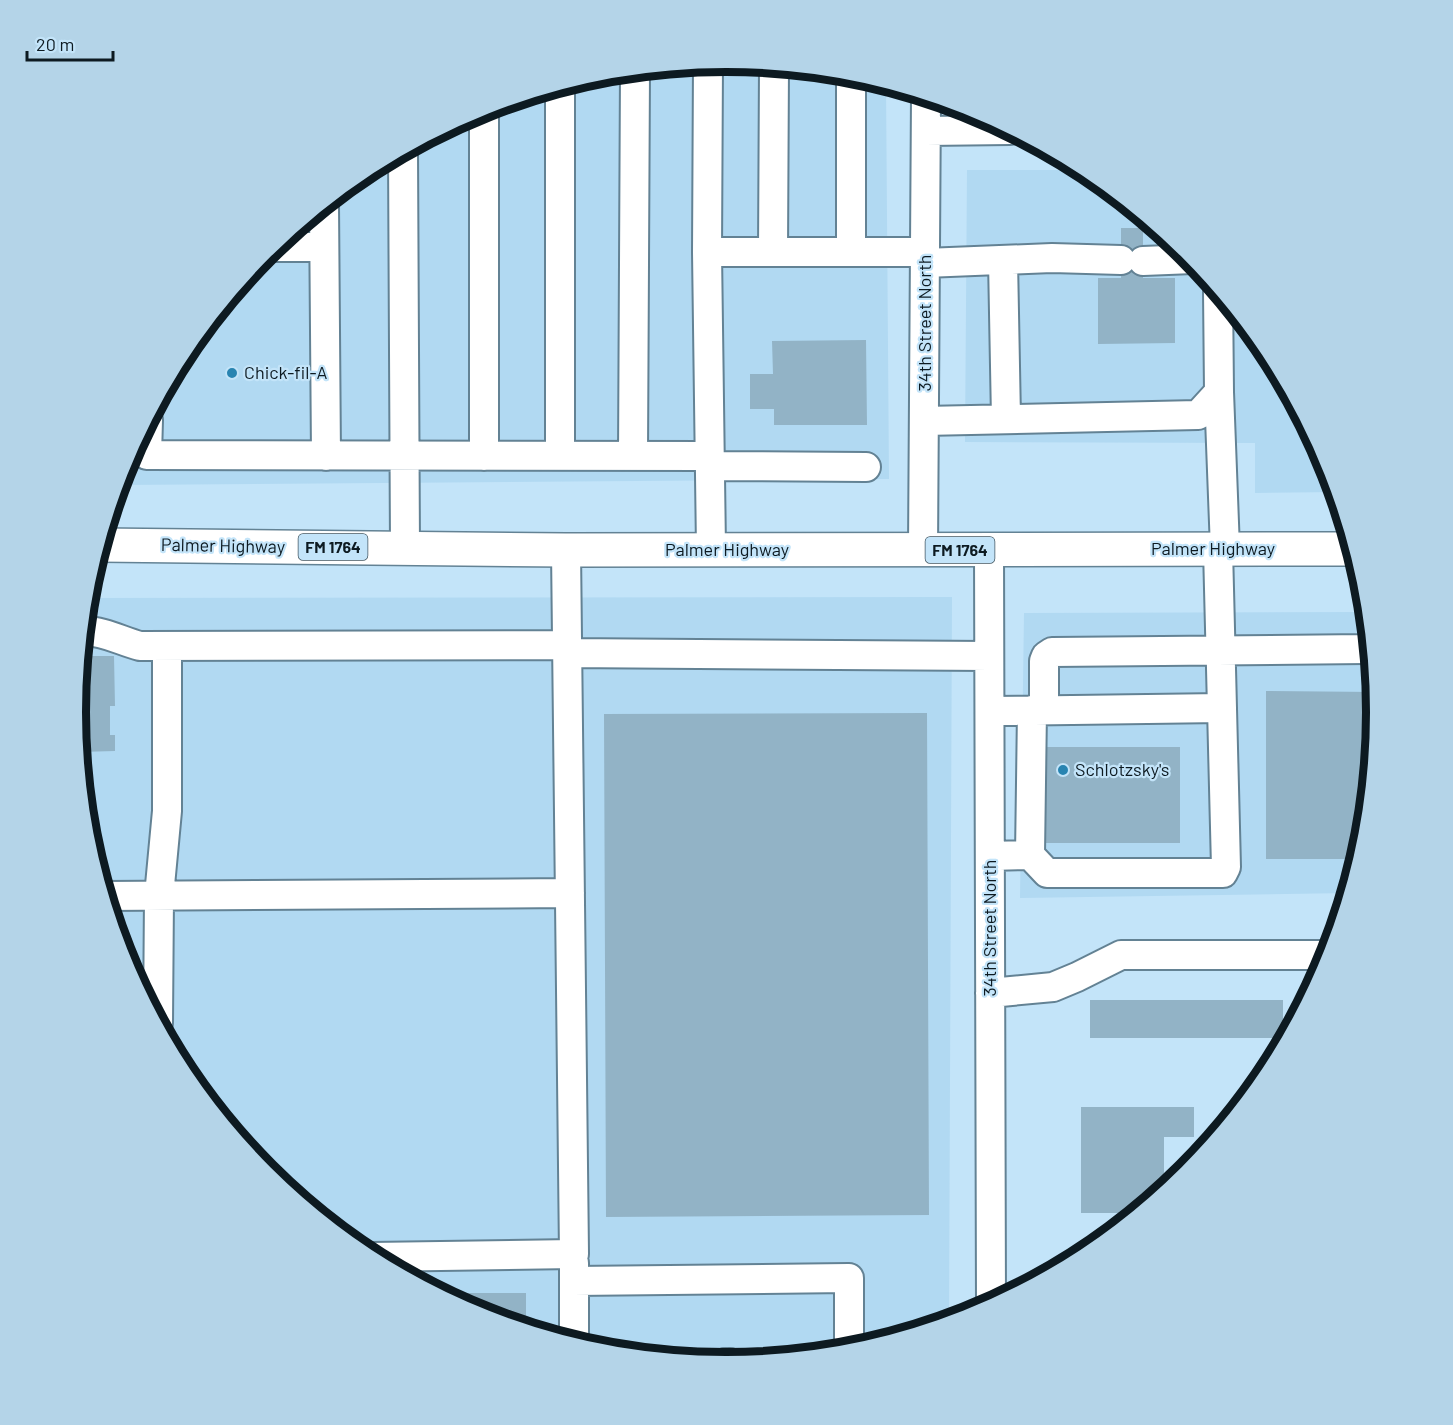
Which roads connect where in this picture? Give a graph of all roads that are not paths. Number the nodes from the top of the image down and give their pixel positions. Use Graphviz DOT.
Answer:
graph roads {
  1 [pos="708,72"];
  2 [pos="774,74"];
  3 [pos="635,78"];
  4 [pos="850,84"];
  5 [pos="560,94"];
  6 [pos="926,104"];
  7 [pos="484,120"];
  8 [pos="989,129"];
  9 [pos="926,131"];
  10 [pos="404,159"];
  11 [pos="324,215"];
  12 [pos="287,247"];
  13 [pos="324,247"];
  14 [pos="707,252"];
  15 [pos="773,252"];
  16 [pos="851,252"];
  17 [pos="925,257"];
  18 [pos="1178,259"];
  19 [pos="1003,260"];
  20 [pos="1218,302"];
  21 [pos="1219,392"];
  22 [pos="1006,419"];
  23 [pos="924,421"];
  24 [pos="147,439"];
  25 [pos="326,456"];
  26 [pos="406,456"];
  27 [pos="484,456"];
  28 [pos="560,456"];
  29 [pos="633,456"];
  30 [pos="710,461"];
  31 [pos="866,467"];
  32 [pos="109,545"];
  33 [pos="405,548"];
  34 [pos="711,549"];
  35 [pos="1221,549"];
  36 [pos="1345,549"];
  37 [pos="566,550"];
  38 [pos="923,550"];
  39 [pos="989,550"];
  40 [pos="91,632"];
  41 [pos="167,646"];
  42 [pos="567,649"];
  43 [pos="1364,649"];
  44 [pos="1221,651"];
  45 [pos="989,656"];
  46 [pos="1222,708"];
  47 [pos="1038,710"];
  48 [pos="990,711"];
  49 [pos="1030,855"];
  50 [pos="990,856"];
  51 [pos="570,893"];
  52 [pos="113,896"];
  53 [pos="159,896"];
  54 [pos="1319,955"];
  55 [pos="990,993"];
  56 [pos="158,1007"];
  57 [pos="392,1258"];
  58 [pos="574,1268"];
  59 [pos="991,1296"];
  60 [pos="574,1334"];
  61 [pos="849,1341"];
  1 -- 14 [label="street"];
  2 -- 15 [label="street"];
  3 -- 29 [label="street"];
  4 -- 16 [label="street"];
  5 -- 28 [label="street"];
  6 -- 9 [label="street, 34th Street North"];
  7 -- 27 [label="street"];
  8 -- 9 [label="street"];
  9 -- 17 [label="street, 34th Street North"];
  10 -- 26 [label="street"];
  11 -- 13 [label="street"];
  12 -- 13 [label="street"];
  13 -- 25 [label="street"];
  14 -- 15 [label="street"];
  14 -- 30 [label="street"];
  15 -- 16 [label="street"];
  16 -- 17 [label="street"];
  17 -- 19 [label="street"];
  17 -- 23 [label="street, 34th Street North"];
  18 -- 19 [label="street"];
  19 -- 22 [label="street"];
  20 -- 21 [label="street"];
  21 -- 22 [label="street"];
  21 -- 35 [label="street"];
  22 -- 23 [label="street"];
  23 -- 38 [label="street, 34th Street North"];
  24 -- 25 [label="street"];
  25 -- 26 [label="street"];
  26 -- 27 [label="street"];
  26 -- 33 [label="street"];
  27 -- 28 [label="street"];
  28 -- 29 [label="street"];
  29 -- 30 [label="street"];
  30 -- 31 [label="street"];
  30 -- 34 [label="street"];
  32 -- 33 [label="main road, Palmer Highway / FM 1764"];
  33 -- 37 [label="main road, Palmer Highway / FM 1764"];
  34 -- 37 [label="main road, Palmer Highway / FM 1764"];
  34 -- 38 [label="main road, Palmer Highway / FM 1764"];
  35 -- 36 [label="main road, Palmer Highway / FM 1764"];
  35 -- 39 [label="main road, Palmer Highway / FM 1764"];
  35 -- 44 [label="street"];
  37 -- 42 [label="street"];
  38 -- 39 [label="main road, Palmer Highway / FM 1764"];
  39 -- 45 [label="street, 34th Street North"];
  40 -- 41 [label="street"];
  41 -- 42 [label="street"];
  41 -- 53 [label="street"];
  42 -- 45 [label="street"];
  42 -- 51 [label="street"];
  43 -- 44 [label="street"];
  44 -- 46 [label="street"];
  44 -- 47 [label="street"];
  45 -- 48 [label="street, 34th Street North"];
  46 -- 47 [label="street"];
  46 -- 49 [label="street"];
  47 -- 48 [label="street"];
  47 -- 49 [label="street"];
  48 -- 50 [label="street, 34th Street North"];
  49 -- 50 [label="street"];
  50 -- 55 [label="street, 34th Street North"];
  51 -- 53 [label="street"];
  51 -- 58 [label="street"];
  52 -- 53 [label="street"];
  53 -- 56 [label="street"];
  54 -- 55 [label="street"];
  55 -- 59 [label="street, 34th Street North"];
  57 -- 58 [label="street"];
  58 -- 60 [label="street"];
  58 -- 61 [label="street"];
}
